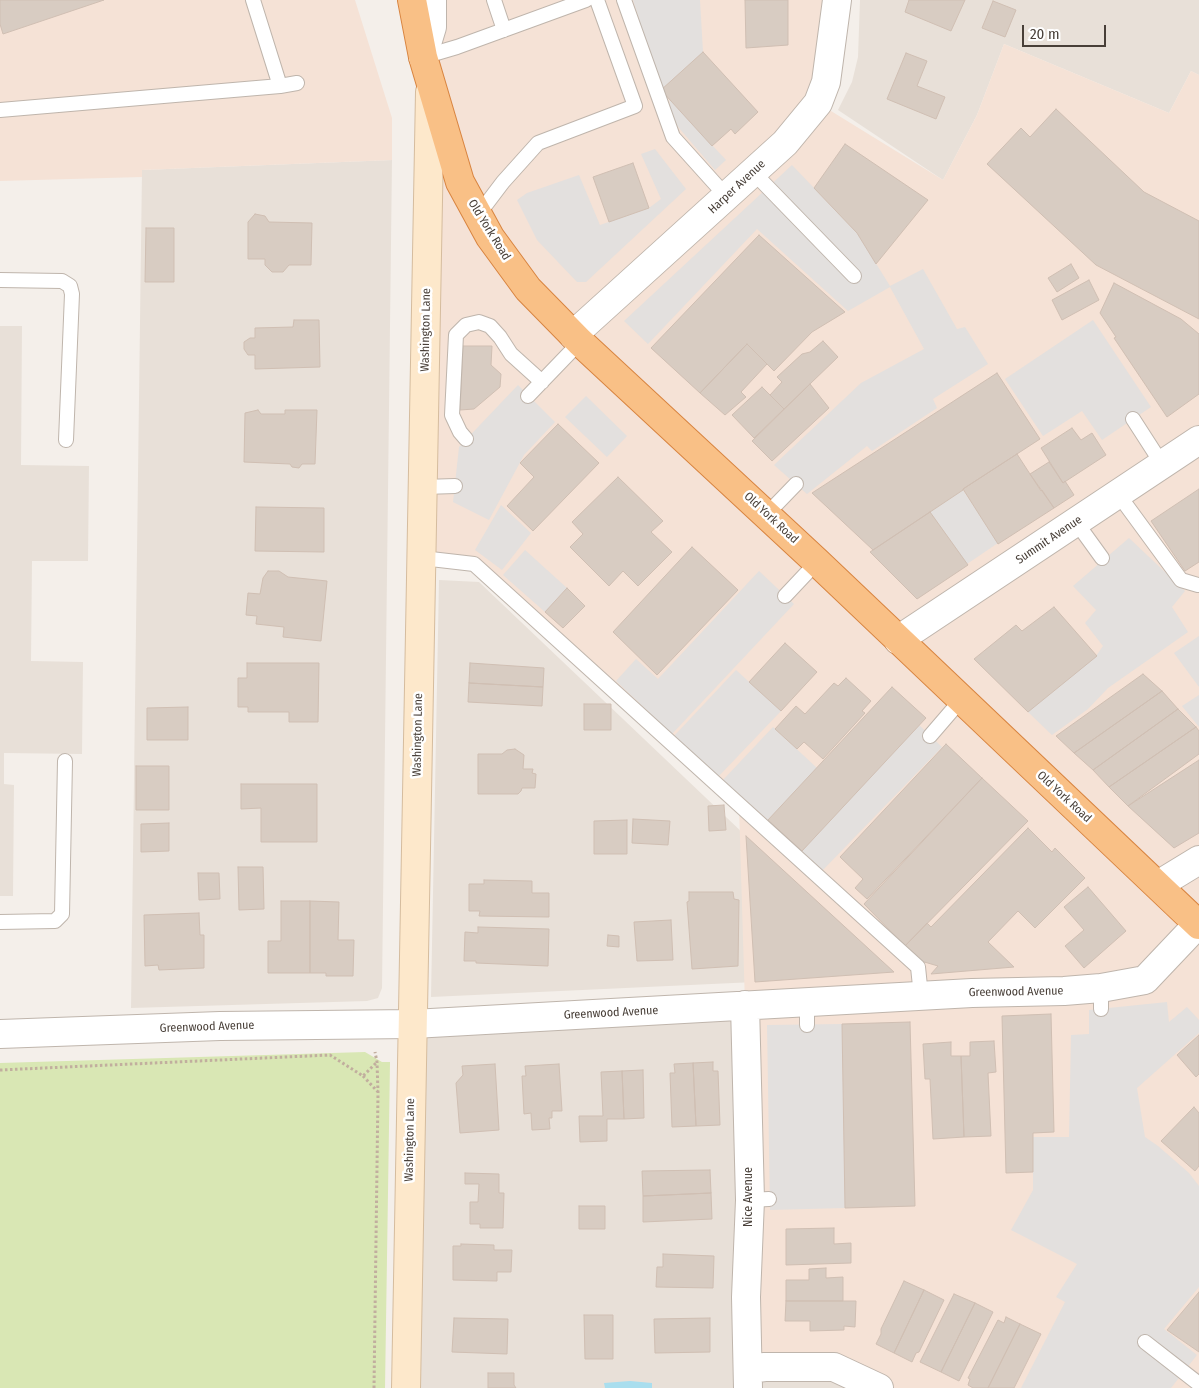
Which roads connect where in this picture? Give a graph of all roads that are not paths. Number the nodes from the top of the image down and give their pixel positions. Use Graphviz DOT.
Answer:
graph roads {
  1 [pos="253,0"];
  2 [pos="391,0"];
  3 [pos="412,0"];
  4 [pos="432,0"];
  5 [pos="494,0"];
  6 [pos="597,0"];
  7 [pos="624,0"];
  8 [pos="837,0"];
  9 [pos="578,1"];
  10 [pos="504,30"];
  11 [pos="427,69"];
  12 [pos="297,83"];
  13 [pos="280,86"];
  14 [pos="0,110"];
  15 [pos="753,172"];
  16 [pos="727,197"];
  17 [pos="478,215"];
  18 [pos="854,276"];
  19 [pos="0,280"];
  20 [pos="576,338"];
  21 [pos="542,382"];
  22 [pos="528,396"];
  23 [pos="1133,419"];
  24 [pos="466,439"];
  25 [pos="66,440"];
  26 [pos="1199,440"];
  27 [pos="1162,464"];
  28 [pos="796,484"];
  29 [pos="454,486"];
  30 [pos="424,487"];
  31 [pos="1118,494"];
  32 [pos="767,514"];
  33 [pos="1076,522"];
  34 [pos="422,558"];
  35 [pos="1102,558"];
  36 [pos="817,562"];
  37 [pos="1198,585"];
  38 [pos="785,596"];
  39 [pos="898,640"];
  40 [pos="962,700"];
  41 [pos="930,736"];
  42 [pos="65,761"];
  43 [pos="1199,860"];
  44 [pos="1158,885"];
  45 [pos="0,922"];
  46 [pos="1198,925"];
  47 [pos="921,996"];
  48 [pos="745,1005"];
  49 [pos="412,1024"];
  50 [pos="0,1034"];
  51 [pos="1145,1342"];
  52 [pos="748,1378"];
  53 [pos="1199,1384"];
  54 [pos="866,1385"];
  55 [pos="406,1388"];
  1 -- 13 [label="lane"];
  2 -- 11 [label="highway, Old York Road"];
  3 -- 11 [label="highway, Old York Road"];
  4 -- 11 [label="street, Washington Lane"];
  5 -- 10 [label="lane"];
  6 -- 17 [label="lane"];
  7 -- 16 [label="lane"];
  8 -- 15 [label="street, Harper Avenue"];
  9 -- 10 [label="lane"];
  10 -- 11 [label="lane"];
  11 -- 17 [label="highway, Old York Road"];
  11 -- 30 [label="main road, Washington Lane"];
  12 -- 13 [label="lane"];
  13 -- 14 [label="lane"];
  15 -- 16 [label="street, Harper Avenue"];
  15 -- 18 [label="lane"];
  16 -- 20 [label="street, Harper Avenue"];
  17 -- 20 [label="highway, Old York Road"];
  19 -- 25 [label="lane"];
  20 -- 21 [label="lane"];
  20 -- 32 [label="highway, Old York Road"];
  21 -- 22 [label="lane"];
  21 -- 24 [label="lane"];
  23 -- 27 [label="lane"];
  26 -- 27 [label="street, Summit Avenue"];
  27 -- 31 [label="street, Summit Avenue"];
  28 -- 32 [label="lane"];
  29 -- 30 [label="lane"];
  30 -- 34 [label="main road, Washington Lane"];
  31 -- 33 [label="street, Summit Avenue"];
  31 -- 37 [label="lane"];
  32 -- 36 [label="highway, Old York Road"];
  33 -- 35 [label="lane"];
  33 -- 39 [label="street, Summit Avenue"];
  34 -- 47 [label="lane"];
  34 -- 49 [label="main road, Washington Lane"];
  36 -- 38 [label="lane"];
  36 -- 39 [label="highway, Old York Road"];
  39 -- 40 [label="highway, Old York Road"];
  40 -- 41 [label="lane"];
  40 -- 44 [label="highway, Old York Road"];
  42 -- 45 [label="lane"];
  43 -- 44 [label="street"];
  44 -- 46 [label="highway, Old York Road"];
  46 -- 47 [label="street, Greenwood Avenue"];
  47 -- 48 [label="street, Greenwood Avenue"];
  48 -- 49 [label="street, Greenwood Avenue"];
  48 -- 52 [label="street, Nice Avenue"];
  49 -- 50 [label="street, Greenwood Avenue"];
  49 -- 55 [label="main road, Washington Lane"];
  51 -- 53 [label="lane"];
  52 -- 54 [label="street"];
}
